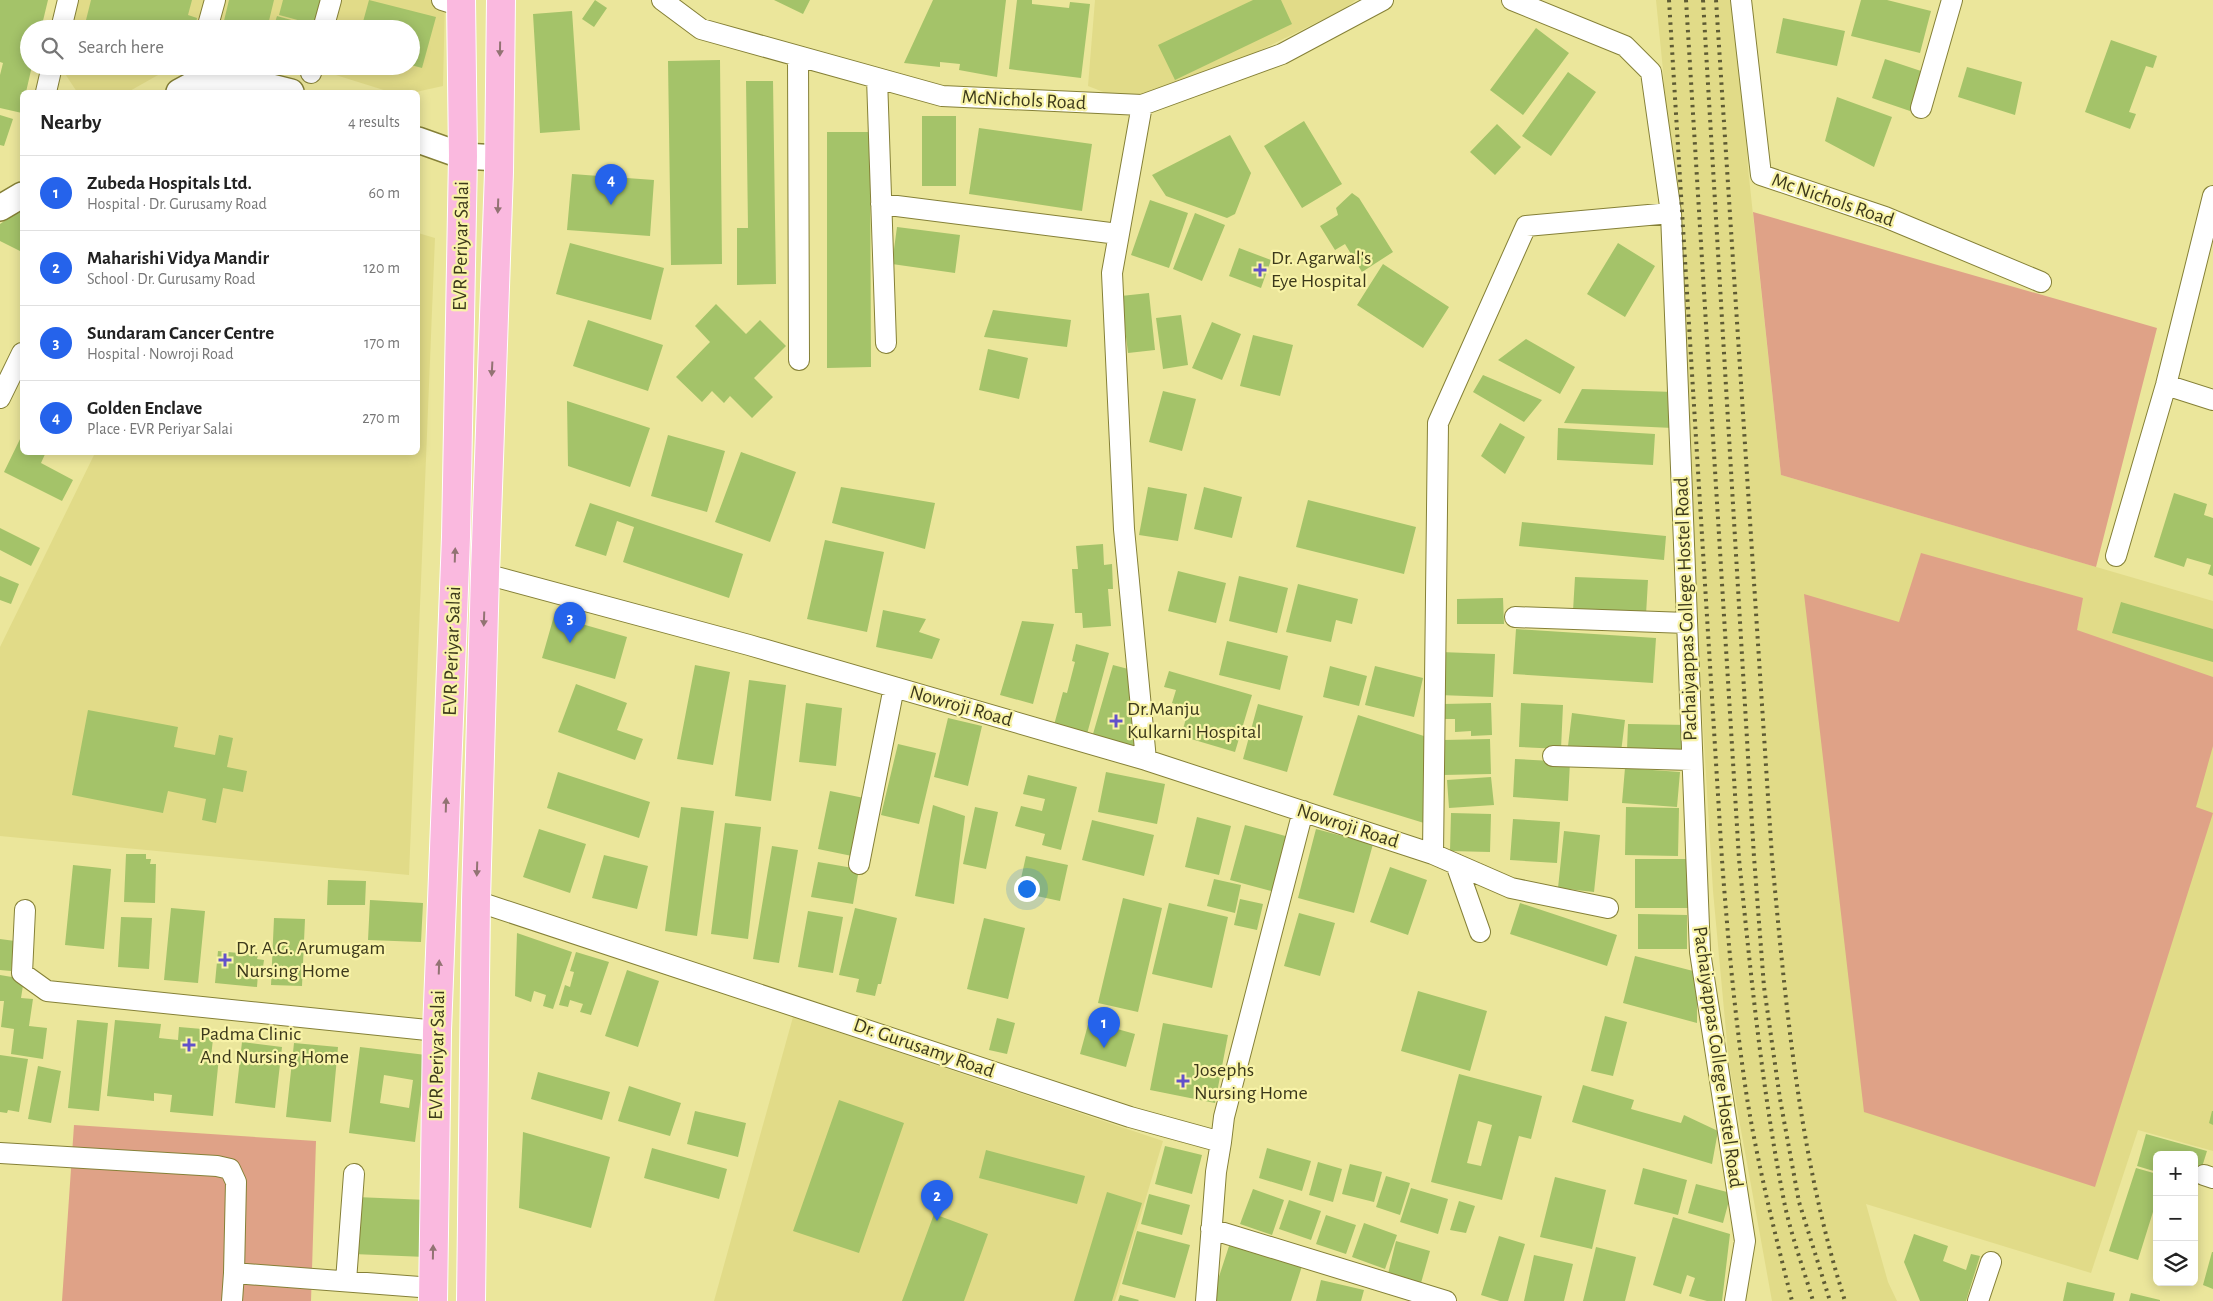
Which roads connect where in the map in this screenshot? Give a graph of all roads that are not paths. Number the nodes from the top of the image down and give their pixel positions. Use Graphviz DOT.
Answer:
graph roads {
  1 [pos="68,0"];
  2 [pos="215,0"];
  3 [pos="331,0"];
  4 [pos="501,0"];
  5 [pos="662,0"];
  6 [pos="1383,0"];
  7 [pos="1512,0"];
  8 [pos="1742,0"];
  9 [pos="1952,0"];
  10 [pos="454,2"];
  11 [pos="63,20"];
  12 [pos="209,20"];
  13 [pos="325,20"];
  14 [pos="798,56"];
  15 [pos="50,75"];
  16 [pos="877,78"];
  17 [pos="190,81"];
  18 [pos="46,90"];
  19 [pos="283,90"];
  20 [pos="1142,105"];
  21 [pos="1921,108"];
  22 [pos="463,121"];
  23 [pos="420,126"];
  24 [pos="420,141"];
  25 [pos="463,156"];
  26 [pos="499,158"];
  27 [pos="2213,196"];
  28 [pos="882,204"];
  29 [pos="1671,214"];
  30 [pos="1118,234"];
  31 [pos="2041,282"];
  32 [pos="886,343"];
  33 [pos="20,357"];
  34 [pos="799,360"];
  35 [pos="2166,385"];
  36 [pos="0,398"];
  37 [pos="2213,400"];
  38 [pos="2116,556"];
  39 [pos="485,574"];
  40 [pos="1516,617"];
  41 [pos="1687,623"];
  42 [pos="894,687"];
  43 [pos="1553,756"];
  44 [pos="1146,760"];
  45 [pos="1692,760"];
  46 [pos="1303,810"];
  47 [pos="1433,854"];
  48 [pos="859,864"];
  49 [pos="1456,864"];
  50 [pos="476,901"];
  51 [pos="1608,908"];
  52 [pos="25,910"];
  53 [pos="1480,932"];
  54 [pos="437,1031"];
  55 [pos="1221,1142"];
  56 [pos="0,1153"];
  57 [pos="354,1174"];
  58 [pos="1211,1229"];
  59 [pos="1991,1262"];
  60 [pos="234,1273"];
  61 [pos="346,1281"];
  62 [pos="433,1294"];
  63 [pos="232,1301"];
  64 [pos="472,1301"];
  65 [pos="1206,1301"];
  66 [pos="1446,1301"];
  67 [pos="1735,1301"];
  68 [pos="1978,1301"];
  1 -- 11 [label="street"];
  2 -- 12 [label="street"];
  3 -- 13 [label="street"];
  4 -- 26 [label="main road, EVR Periyar Salai, one-way"];
  5 -- 14 [label="street, McNichols Road"];
  6 -- 20 [label="street, McNichols Road"];
  7 -- 29 [label="street, Pachaiyappas College Hostel Road"];
  8 -- 31 [label="street, Mc Nichols Road"];
  9 -- 21 [label="street"];
  10 -- 22 [label="main road, EVR Periyar Salai"];
  14 -- 16 [label="street, McNichols Road"];
  14 -- 34 [label="street"];
  15 -- 18 [label="street"];
  16 -- 20 [label="street, McNichols Road"];
  16 -- 28 [label="street"];
  17 -- 19 [label="street"];
  20 -- 30 [label="street"];
  22 -- 23 [label="street"];
  22 -- 25 [label="main road, EVR Periyar Salai"];
  24 -- 25 [label="street"];
  25 -- 26 [label="street"];
  54 -- 25 [label="main road, EVR Periyar Salai, one-way"];
  26 -- 39 [label="main road, EVR Periyar Salai, one-way"];
  27 -- 35 [label="street"];
  28 -- 30 [label="street"];
  28 -- 32 [label="street"];
  29 -- 41 [label="street, Pachaiyappas College Hostel Road"];
  29 -- 47 [label="street"];
  30 -- 44 [label="street"];
  33 -- 36 [label="street"];
  35 -- 37 [label="street"];
  35 -- 38 [label="street"];
  39 -- 42 [label="street, Nowroji Road"];
  39 -- 50 [label="main road, EVR Periyar Salai, one-way"];
  40 -- 41 [label="street"];
  41 -- 45 [label="street, Pachaiyappas College Hostel Road"];
  42 -- 44 [label="street, Nowroji Road"];
  42 -- 48 [label="street"];
  43 -- 45 [label="street"];
  44 -- 46 [label="street, Nowroji Road"];
  45 -- 67 [label="street, Pachaiyappas College Hostel Road"];
  46 -- 47 [label="street, Nowroji Road"];
  46 -- 55 [label="street"];
  47 -- 49 [label="street, Nowroji Road"];
  49 -- 51 [label="street, Nowroji Road"];
  49 -- 53 [label="street"];
  50 -- 55 [label="street, Dr. Gurusamy Road"];
  50 -- 64 [label="main road, EVR Periyar Salai"];
  52 -- 54 [label="street"];
  62 -- 54 [label="main road, EVR Periyar Salai, one-way"];
  55 -- 58 [label="street"];
  56 -- 60 [label="street"];
  57 -- 61 [label="street"];
  58 -- 65 [label="street"];
  58 -- 66 [label="street"];
  59 -- 68 [label="street"];
  60 -- 61 [label="street"];
  60 -- 63 [label="street"];
  61 -- 62 [label="street"];
}
